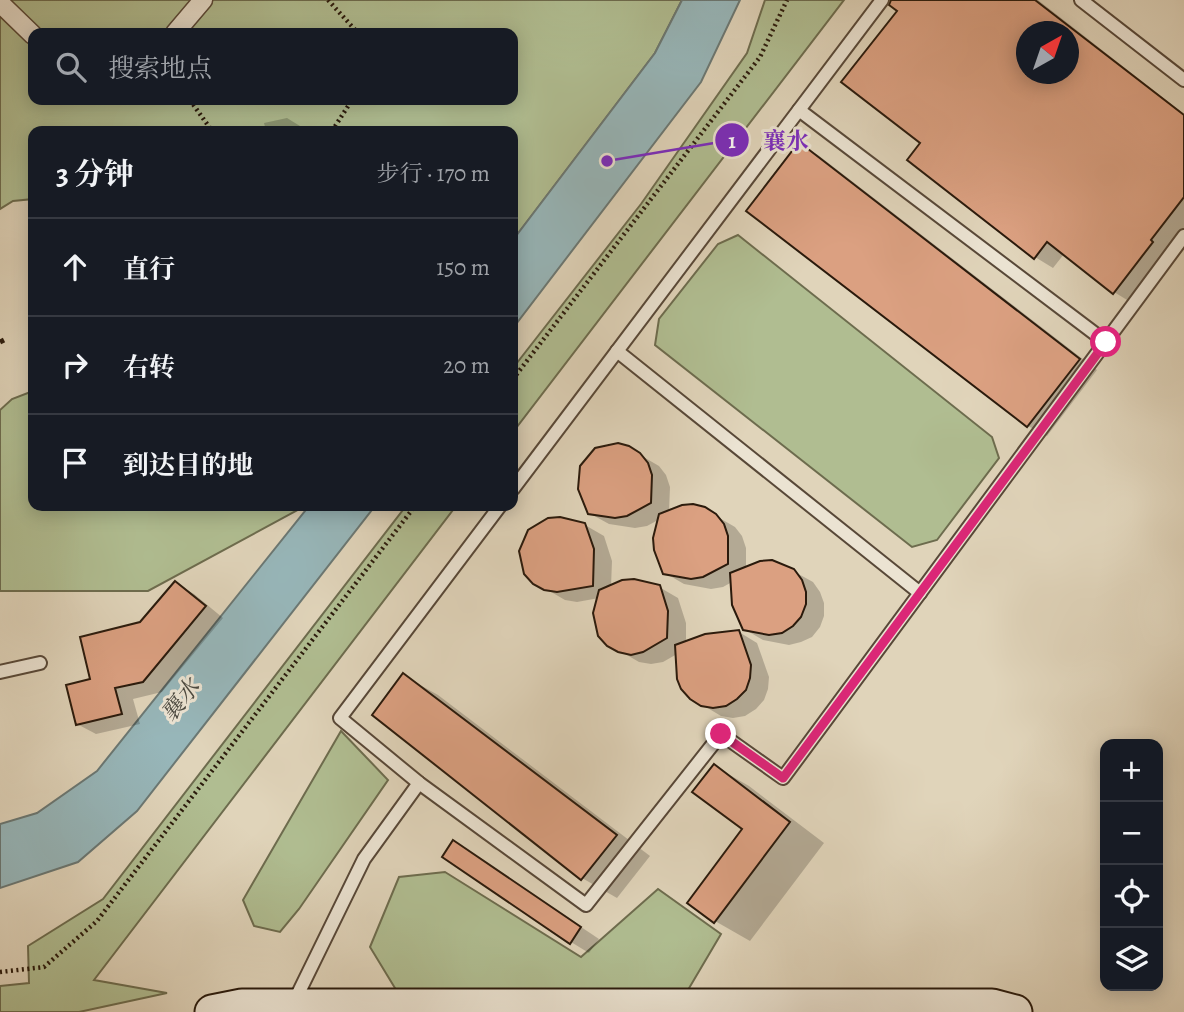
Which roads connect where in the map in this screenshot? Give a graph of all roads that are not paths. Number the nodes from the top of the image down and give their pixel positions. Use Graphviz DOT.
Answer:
graph roads {
  1 [pos="203,0"];
  2 [pos="882,0"];
  3 [pos="1082,0"];
  4 [pos="0,3"];
  5 [pos="179,28"];
  6 [pos="28,30"];
  7 [pos="1184,80"];
  8 [pos="799,110"];
  9 [pos="1184,236"];
  10 [pos="1106,342"];
  11 [pos="617,351"];
  12 [pos="518,482"];
  13 [pos="496,511"];
  14 [pos="920,593"];
  15 [pos="40,663"];
  16 [pos="0,672"];
  17 [pos="419,783"];
  18 [pos="292,1005"];
  19 [pos="212,1012"];
  20 [pos="1015,1012"];
  1 -- 5 [label="street"];
  2 -- 8 [label="lane"];
  3 -- 7 [label="lane"];
  4 -- 6 [label="street"];
  8 -- 10 [label="lane"];
  8 -- 11 [label="lane"];
  9 -- 10 [label="lane"];
  10 -- 14 [label="lane"];
  11 -- 12 [label="lane"];
  11 -- 14 [label="lane"];
  13 -- 17 [label="lane"];
  14 -- 17 [label="lane"];
  15 -- 16 [label="lane"];
  17 -- 18 [label="lane"];
  18 -- 19 [label="main road"];
  18 -- 20 [label="main road"];
}
